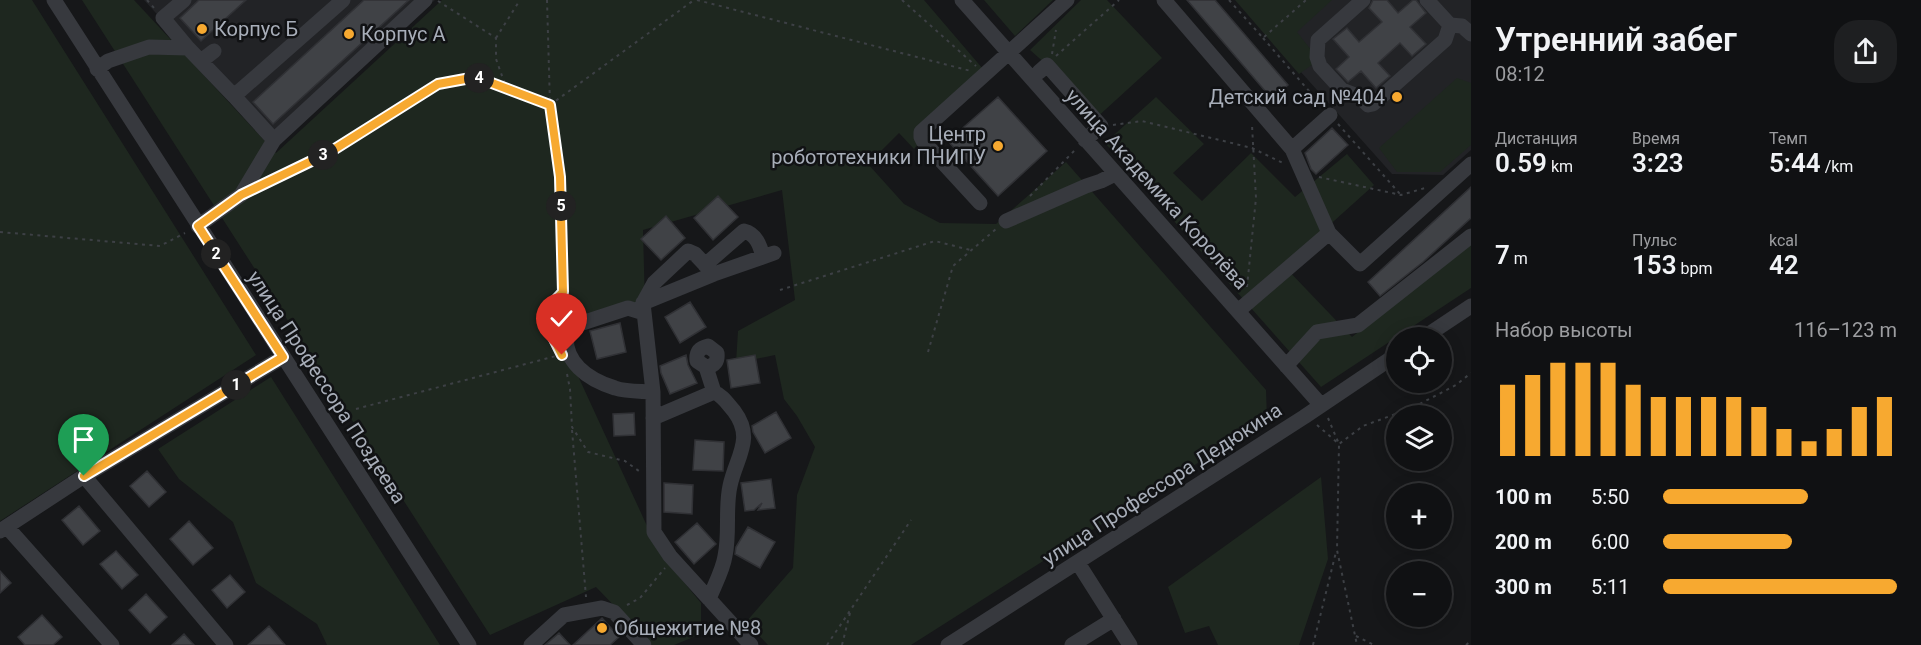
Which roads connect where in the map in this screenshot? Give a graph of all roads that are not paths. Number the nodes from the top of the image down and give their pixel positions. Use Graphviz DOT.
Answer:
graph roads {
  1 [pos="54,0"];
  2 [pos="184,0"];
  3 [pos="342,0"];
  4 [pos="425,0"];
  5 [pos="962,0"];
  6 [pos="1067,0"];
  7 [pos="1164,0"];
  8 [pos="1363,0"];
  9 [pos="1428,0"];
  10 [pos="1450,25"];
  11 [pos="1471,34"];
  12 [pos="189,48"];
  13 [pos="214,51"];
  14 [pos="1008,53"];
  15 [pos="201,61"];
  16 [pos="98,69"];
  17 [pos="1039,72"];
  18 [pos="234,96"];
  19 [pos="1330,115"];
  20 [pos="274,141"];
  21 [pos="1080,145"];
  22 [pos="1292,149"];
  23 [pos="1471,164"];
  24 [pos="1115,174"];
  25 [pos="980,203"];
  26 [pos="1006,221"];
  27 [pos="198,226"];
  28 [pos="1329,233"];
  29 [pos="1471,237"];
  30 [pos="709,270"];
  31 [pos="1471,306"];
  32 [pos="643,308"];
  33 [pos="1242,308"];
  34 [pos="1440,327"];
  35 [pos="283,357"];
  36 [pos="1386,362"];
  37 [pos="1286,366"];
  38 [pos="706,367"];
  39 [pos="653,392"];
  40 [pos="714,392"];
  41 [pos="1323,408"];
  42 [pos="653,418"];
  43 [pos="84,476"];
  44 [pos="3,529"];
  45 [pos="1078,563"];
  46 [pos="709,599"];
  47 [pos="1114,619"];
  48 [pos="112,645"];
  49 [pos="226,645"];
  50 [pos="469,645"];
  51 [pos="531,645"];
  52 [pos="644,645"];
  53 [pos="751,645"];
  54 [pos="948,645"];
  55 [pos="1072,645"];
  56 [pos="1130,645"];
  1 -- 16 [label="street, улица Профессора Поздеева"];
  2 -- 12 [label="street"];
  3 -- 18 [label="street"];
  4 -- 20 [label="street"];
  5 -- 14 [label="street, улица Академика Королёва"];
  6 -- 14 [label="street"];
  7 -- 22 [label="street"];
  8 -- 10 [label="street"];
  9 -- 10 [label="street"];
  10 -- 11 [label="street"];
  12 -- 15 [label="street"];
  12 -- 16 [label="street"];
  13 -- 15 [label="street"];
  14 -- 21 [label="street, улица Академика Королёва"];
  14 -- 25 [label="street"];
  15 -- 18 [label="street"];
  16 -- 27 [label="street, улица Профессора Поздеева"];
  17 -- 21 [label="street"];
  18 -- 20 [label="street"];
  19 -- 22 [label="street"];
  20 -- 27 [label="street"];
  21 -- 24 [label="street, улица Академика Королёва"];
  22 -- 28 [label="street"];
  23 -- 28 [label="street"];
  24 -- 26 [label="street"];
  24 -- 33 [label="street, улица Академика Королёва"];
  27 -- 35 [label="street, улица Профессора Поздеева"];
  28 -- 33 [label="street"];
  29 -- 37 [label="street"];
  30 -- 30 [label="street"];
  30 -- 32 [label="street"];
  30 -- 32 [label="street"];
  31 -- 34 [label="street"];
  32 -- 39 [label="street"];
  32 -- 39 [label="street"];
  33 -- 37 [label="street, улица Академика Королёва"];
  35 -- 43 [label="street"];
  35 -- 50 [label="street, улица Профессора Поздеева"];
  36 -- 41 [label="street, улица Профессора Дедюкина"];
  37 -- 41 [label="street, улица Академика Королёва"];
  38 -- 40 [label="street"];
  39 -- 42 [label="street"];
  40 -- 42 [label="street"];
  40 -- 46 [label="street"];
  41 -- 45 [label="street, улица Профессора Дедюкина"];
  42 -- 46 [label="street"];
  43 -- 44 [label="street"];
  43 -- 49 [label="street"];
  44 -- 48 [label="street"];
  45 -- 47 [label="street"];
  45 -- 54 [label="street, улица Профессора Дедюкина"];
  46 -- 53 [label="street"];
  47 -- 55 [label="street"];
  47 -- 56 [label="street"];
  51 -- 52 [label="street"];
}
